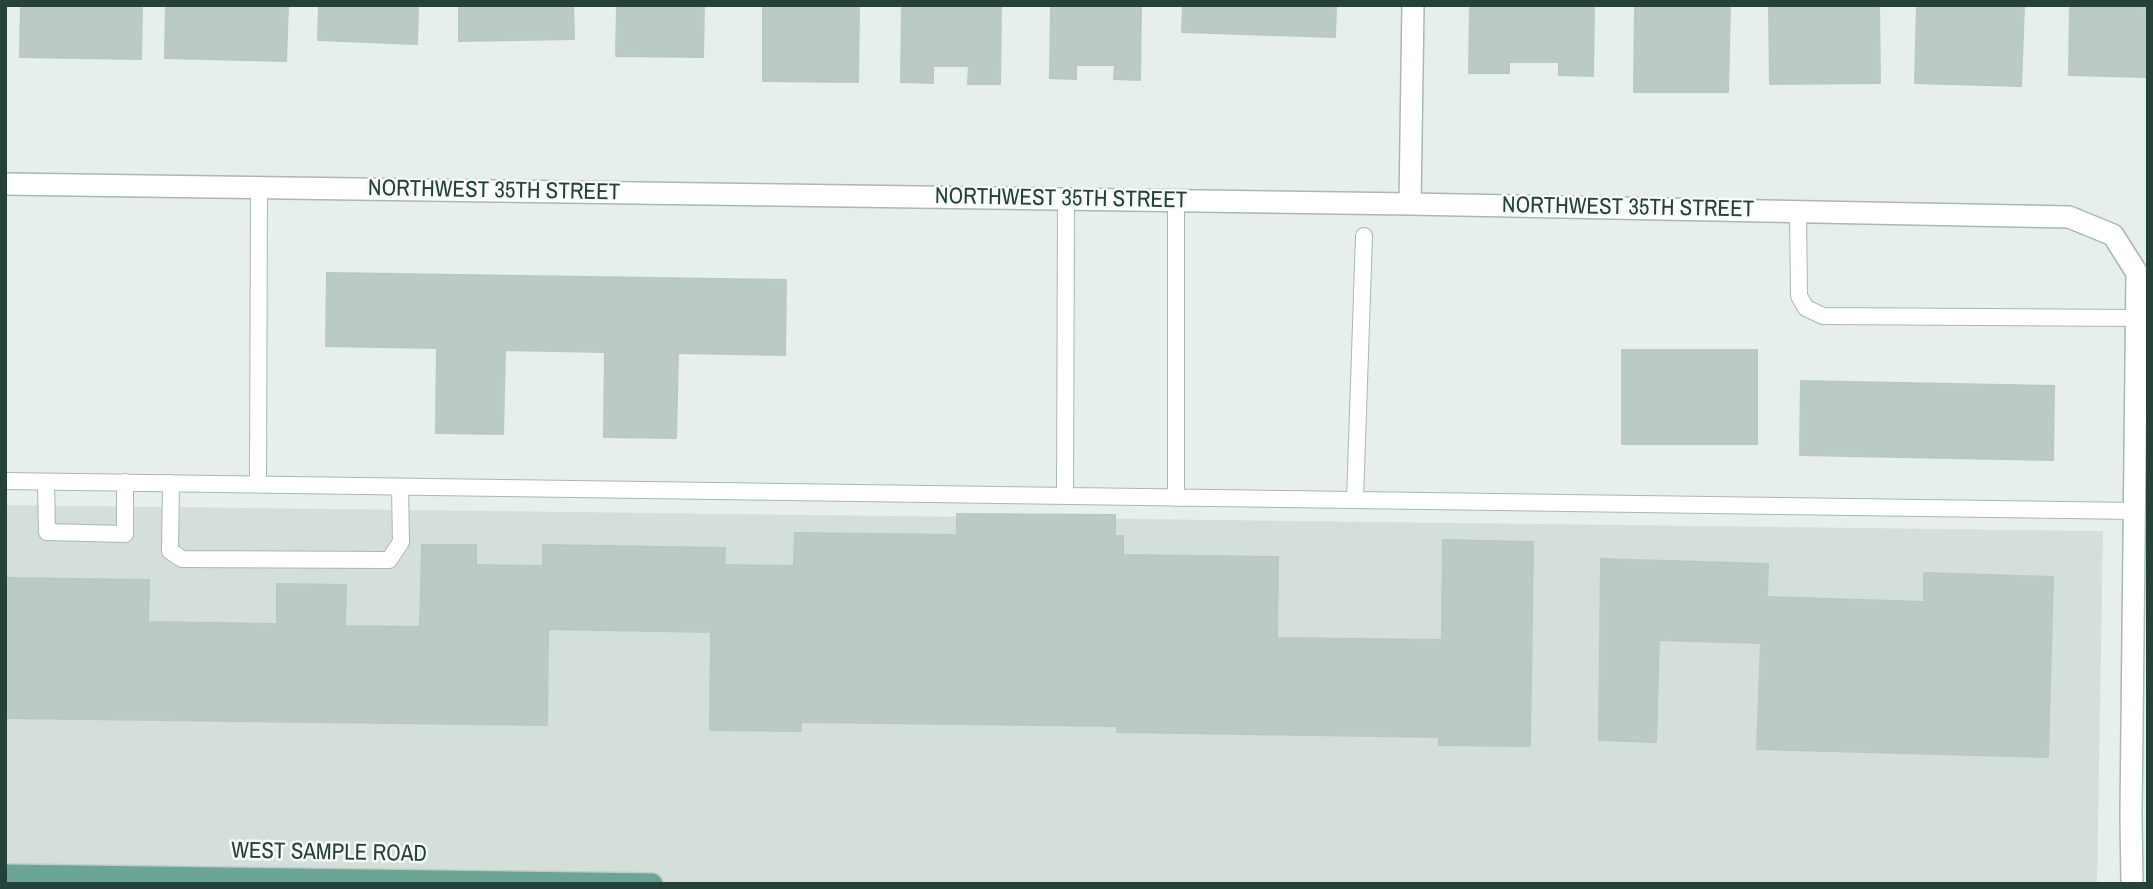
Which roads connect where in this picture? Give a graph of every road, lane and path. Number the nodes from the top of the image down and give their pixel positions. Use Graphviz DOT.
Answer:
graph roads {
  1 [pos="1413,5"];
  2 [pos="5,184"];
  3 [pos="259,187"];
  4 [pos="1066,198"];
  5 [pos="1176,200"];
  6 [pos="1410,204"];
  7 [pos="1798,211"];
  8 [pos="1364,236"];
  9 [pos="2137,318"];
  10 [pos="2142,408"];
  11 [pos="5,481"];
  12 [pos="46,482"];
  13 [pos="125,482"];
  14 [pos="172,483"];
  15 [pos="258,484"];
  16 [pos="400,486"];
  17 [pos="1065,496"];
  18 [pos="1176,498"];
  19 [pos="1355,500"];
  20 [pos="2135,511"];
  21 [pos="5,877"];
  22 [pos="652,884"];
  23 [pos="2132,884"];
  1 -- 6 [label="street"];
  2 -- 3 [label="street, NORTHWEST 35TH STREET"];
  3 -- 4 [label="street, NORTHWEST 35TH STREET"];
  3 -- 15 [label="lane"];
  4 -- 5 [label="street, NORTHWEST 35TH STREET"];
  4 -- 17 [label="lane"];
  5 -- 6 [label="street, NORTHWEST 35TH STREET"];
  5 -- 18 [label="lane"];
  6 -- 7 [label="street, NORTHWEST 35TH STREET"];
  7 -- 9 [label="street, NORTHWEST 35TH STREET"];
  7 -- 9 [label="lane"];
  8 -- 19 [label="lane"];
  9 -- 10 [label="street"];
  10 -- 20 [label="street"];
  11 -- 12 [label="lane"];
  12 -- 13 [label="lane"];
  12 -- 13 [label="lane"];
  13 -- 14 [label="lane"];
  14 -- 15 [label="lane"];
  14 -- 16 [label="lane"];
  15 -- 16 [label="lane"];
  16 -- 17 [label="lane"];
  17 -- 18 [label="lane"];
  18 -- 19 [label="lane"];
  19 -- 20 [label="lane"];
  20 -- 23 [label="street"];
  21 -- 22 [label="main road, WEST SAMPLE ROAD"];
}
